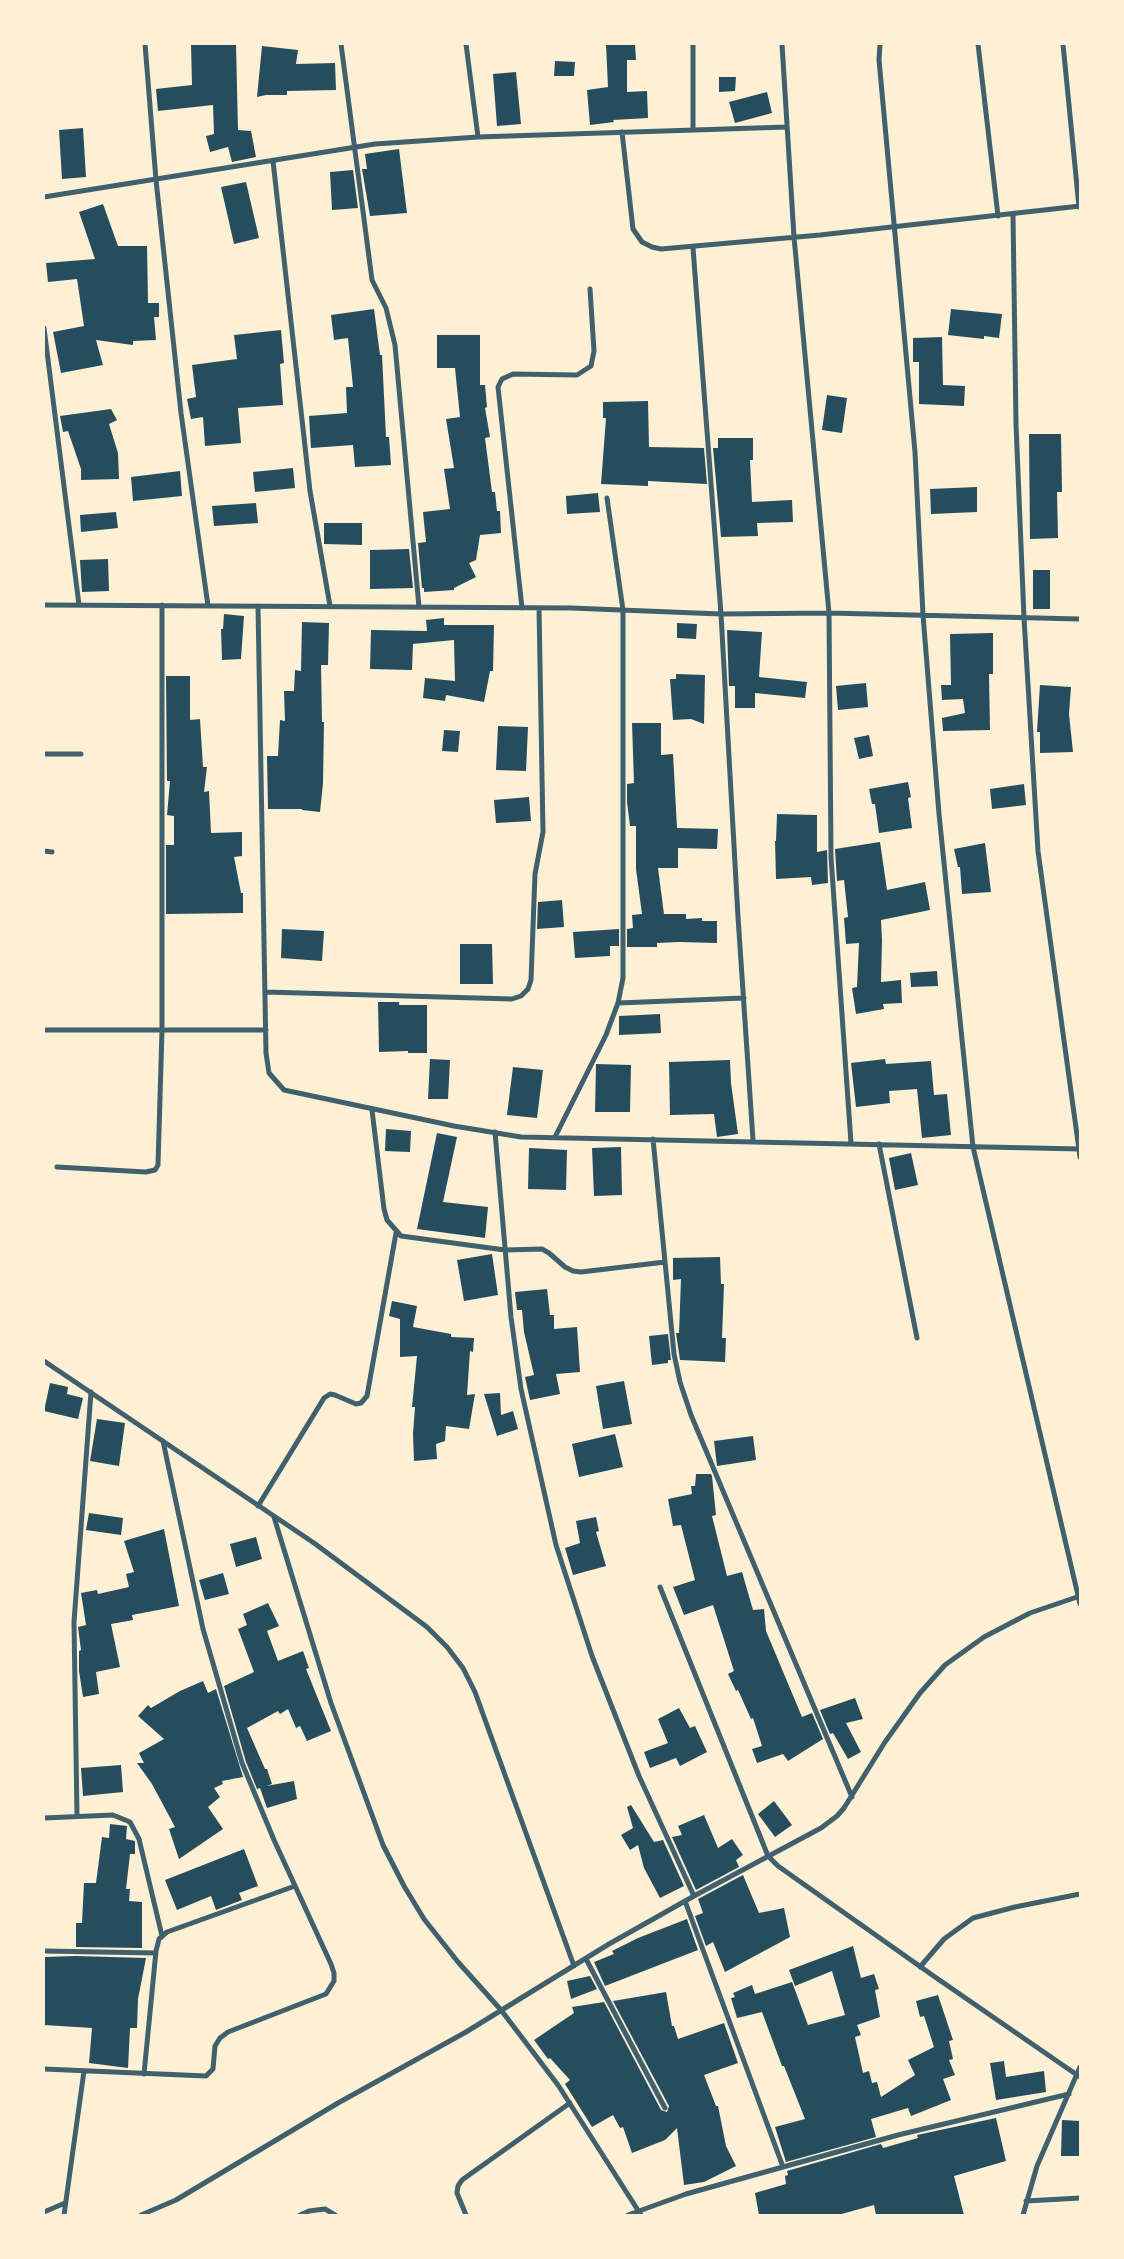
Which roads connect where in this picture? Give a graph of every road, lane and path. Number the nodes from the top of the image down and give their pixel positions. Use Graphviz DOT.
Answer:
graph roads {
  1 [pos="144,44"];
  2 [pos="341,44"];
  3 [pos="466,44"];
  4 [pos="693,44"];
  5 [pos="782,44"];
  6 [pos="880,44"];
  7 [pos="978,44"];
  8 [pos="1063,44"];
  9 [pos="787,127"];
  10 [pos="693,130"];
  11 [pos="622,132"];
  12 [pos="478,137"];
  13 [pos="354,148"];
  14 [pos="273,161"];
  15 [pos="156,180"];
  16 [pos="44,197"];
  17 [pos="1079,206"];
  18 [pos="1013,214"];
  19 [pos="998,216"];
  20 [pos="895,227"];
  21 [pos="794,237"];
  22 [pos="692,248"];
  23 [pos="590,288"];
  24 [pos="44,328"];
  25 [pos="607,498"];
  26 [pos="44,605"];
  27 [pos="79,605"];
  28 [pos="162,606"];
  29 [pos="208,606"];
  30 [pos="258,606"];
  31 [pos="330,606"];
  32 [pos="419,607"];
  33 [pos="522,608"];
  34 [pos="539,608"];
  35 [pos="623,610"];
  36 [pos="829,613"];
  37 [pos="721,614"];
  38 [pos="923,615"];
  39 [pos="1024,618"];
  40 [pos="1080,619"];
  41 [pos="44,754"];
  42 [pos="81,754"];
  43 [pos="44,851"];
  44 [pos="52,852"];
  45 [pos="265,992"];
  46 [pos="744,998"];
  47 [pos="618,1003"];
  48 [pos="44,1030"];
  49 [pos="162,1030"];
  50 [pos="266,1030"];
  51 [pos="372,1110"];
  52 [pos="495,1132"];
  53 [pos="555,1137"];
  54 [pos="653,1139"];
  55 [pos="753,1140"];
  56 [pos="851,1144"];
  57 [pos="879,1144"];
  58 [pos="973,1147"];
  59 [pos="1079,1149"];
  60 [pos="1080,1157"];
  61 [pos="57,1167"];
  62 [pos="396,1233"];
  63 [pos="505,1250"];
  64 [pos="665,1262"];
  65 [pos="917,1338"];
  66 [pos="44,1361"];
  67 [pos="91,1392"];
  68 [pos="163,1441"];
  69 [pos="258,1506"];
  70 [pos="274,1516"];
  71 [pos="660,1587"];
  72 [pos="1079,1596"];
  73 [pos="1080,1604"];
  74 [pos="852,1797"];
  75 [pos="77,1816"];
  76 [pos="44,1818"];
  77 [pos="768,1856"];
  78 [pos="295,1886"];
  79 [pos="1080,1894"];
  80 [pos="694,1896"];
  81 [pos="685,1902"];
  82 [pos="162,1936"];
  83 [pos="44,1951"];
  84 [pos="156,1953"];
  85 [pos="586,1959"];
  86 [pos="574,1966"];
  87 [pos="920,1967"];
  88 [pos="501,2010"];
  89 [pos="1080,2068"];
  90 [pos="44,2069"];
  91 [pos="84,2071"];
  92 [pos="144,2074"];
  93 [pos="1079,2076"];
  94 [pos="1069,2094"];
  95 [pos="570,2103"];
  96 [pos="665,2108"];
  97 [pos="783,2167"];
  98 [pos="1080,2198"];
  99 [pos="1026,2201"];
  100 [pos="65,2203"];
  101 [pos="44,2212"];
  102 [pos="640,2213"];
  103 [pos="150,2214"];
  104 [pos="64,2215"];
  105 [pos="140,2215"];
  106 [pos="300,2215"];
  107 [pos="335,2215"];
  108 [pos="466,2215"];
  109 [pos="628,2215"];
  110 [pos="1024,2215"];
  1 -- 15 [label="street"];
  2 -- 13 [label="street"];
  3 -- 12 [label="street"];
  4 -- 10 [label="street"];
  5 -- 9 [label="street"];
  6 -- 20 [label="street"];
  7 -- 19 [label="street"];
  8 -- 17 [label="street"];
  9 -- 10 [label="street"];
  9 -- 21 [label="street"];
  10 -- 11 [label="street"];
  11 -- 12 [label="street"];
  11 -- 22 [label="street"];
  12 -- 13 [label="street"];
  13 -- 14 [label="street"];
  13 -- 32 [label="street"];
  14 -- 15 [label="street"];
  14 -- 31 [label="street"];
  15 -- 16 [label="street"];
  15 -- 29 [label="street"];
  17 -- 18 [label="street"];
  18 -- 19 [label="street"];
  18 -- 39 [label="street"];
  19 -- 20 [label="street"];
  20 -- 21 [label="street"];
  20 -- 38 [label="street"];
  21 -- 22 [label="street"];
  21 -- 36 [label="street"];
  22 -- 37 [label="street"];
  23 -- 33 [label="street"];
  24 -- 27 [label="street"];
  25 -- 35 [label="street"];
  26 -- 27 [label="street"];
  27 -- 28 [label="street"];
  28 -- 29 [label="street"];
  28 -- 49 [label="street"];
  29 -- 30 [label="street"];
  30 -- 31 [label="street"];
  30 -- 45 [label="street"];
  31 -- 32 [label="street"];
  32 -- 33 [label="street"];
  33 -- 34 [label="street"];
  34 -- 35 [label="street"];
  34 -- 45 [label="street"];
  35 -- 37 [label="street"];
  35 -- 47 [label="street"];
  36 -- 37 [label="street"];
  36 -- 38 [label="street"];
  36 -- 56 [label="street"];
  37 -- 46 [label="street"];
  38 -- 39 [label="street"];
  38 -- 58 [label="street"];
  39 -- 40 [label="street"];
  39 -- 59 [label="street"];
  41 -- 42 [label="street"];
  43 -- 44 [label="street"];
  45 -- 50 [label="street"];
  46 -- 47 [label="street"];
  46 -- 55 [label="street"];
  47 -- 53 [label="street"];
  48 -- 49 [label="street"];
  49 -- 50 [label="street"];
  49 -- 61 [label="street"];
  50 -- 51 [label="street"];
  51 -- 52 [label="street"];
  51 -- 62 [label="street"];
  52 -- 53 [label="street"];
  52 -- 63 [label="street"];
  53 -- 54 [label="street"];
  54 -- 55 [label="street"];
  54 -- 64 [label="street"];
  55 -- 56 [label="street"];
  56 -- 57 [label="street"];
  57 -- 58 [label="street"];
  57 -- 65 [label="street"];
  58 -- 59 [label="street"];
  58 -- 72 [label="street"];
  59 -- 60 [label="street"];
  62 -- 63 [label="street"];
  62 -- 69 [label="street"];
  63 -- 64 [label="street"];
  63 -- 80 [label="street"];
  64 -- 74 [label="street"];
  66 -- 67 [label="street"];
  67 -- 68 [label="street"];
  67 -- 75 [label="street"];
  68 -- 69 [label="street"];
  68 -- 78 [label="street"];
  69 -- 70 [label="street"];
  70 -- 86 [label="street"];
  70 -- 88 [label="street"];
  71 -- 77 [label="street"];
  72 -- 73 [label="street"];
  72 -- 74 [label="street"];
  74 -- 77 [label="street"];
  75 -- 76 [label="street"];
  75 -- 82 [label="street"];
  77 -- 80 [label="street"];
  77 -- 87 [label="street"];
  78 -- 82 [label="street"];
  78 -- 92 [label="street"];
  79 -- 87 [label="street"];
  80 -- 81 [label="street"];
  81 -- 85 [label="street"];
  81 -- 97 [label="street"];
  82 -- 84 [label="street"];
  83 -- 84 [label="street"];
  84 -- 92 [label="street"];
  85 -- 86 [label="street"];
  85 -- 96 [label="street"];
  86 -- 88 [label="street"];
  87 -- 93 [label="street"];
  88 -- 95 [label="street"];
  88 -- 103 [label="street"];
  89 -- 93 [label="street"];
  90 -- 91 [label="street"];
  91 -- 92 [label="street"];
  91 -- 100 [label="street"];
  93 -- 94 [label="street"];
  94 -- 97 [label="street"];
  94 -- 99 [label="street"];
  95 -- 102 [label="street"];
  95 -- 108 [label="street"];
  97 -- 102 [label="street"];
  98 -- 99 [label="street"];
  99 -- 110 [label="street"];
  100 -- 101 [label="street"];
  100 -- 104 [label="street"];
  102 -- 109 [label="street"];
  103 -- 105 [label="street"];
  106 -- 107 [label="street"];
}
